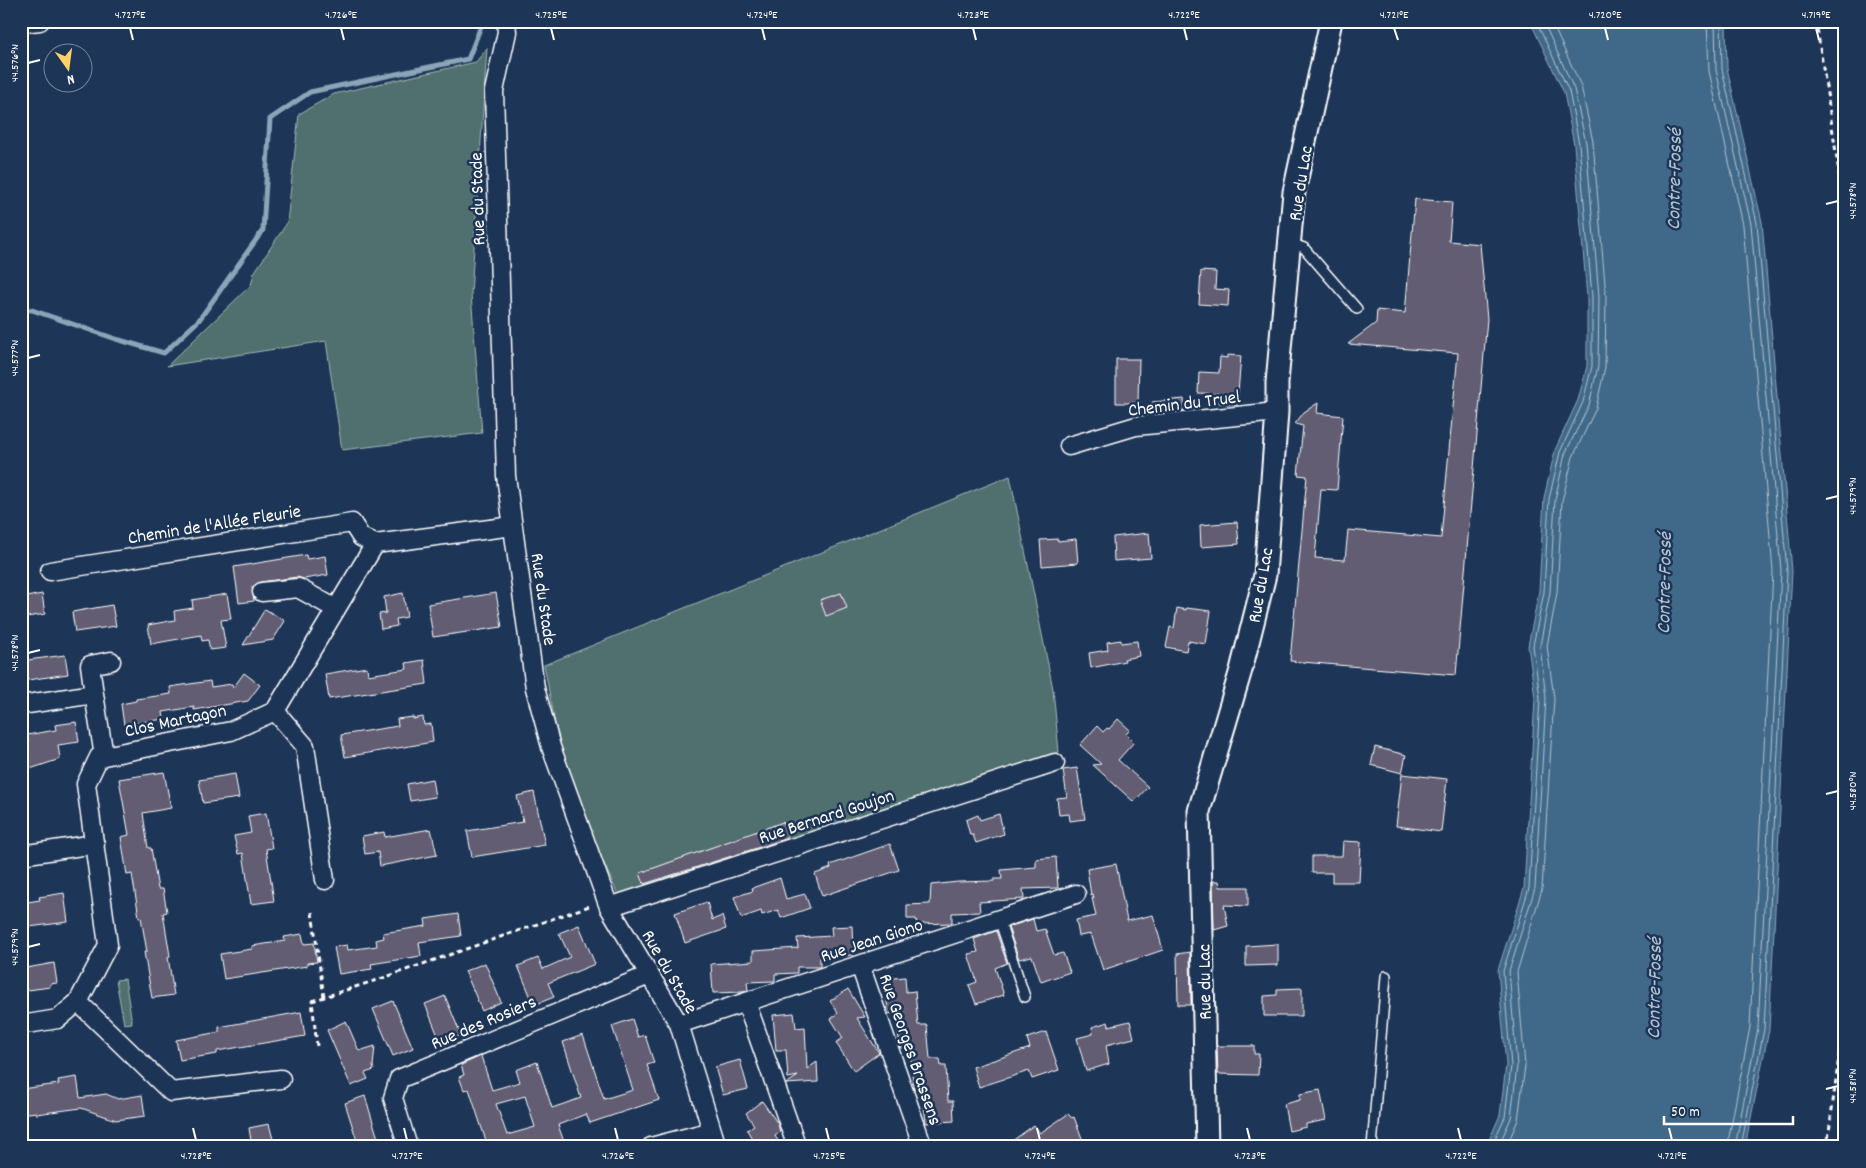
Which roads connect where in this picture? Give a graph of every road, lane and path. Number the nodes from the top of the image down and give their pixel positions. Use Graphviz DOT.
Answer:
graph roads {
  1 [pos="40,21"];
  2 [pos="506,21"];
  3 [pos="1331,21"];
  4 [pos="1816,21"];
  5 [pos="21,23"];
  6 [pos="1845,212"];
  7 [pos="1290,243"];
  8 [pos="1357,309"];
  9 [pos="1277,412"];
  10 [pos="1069,446"];
  11 [pos="513,526"];
  12 [pos="375,544"];
  13 [pos="50,571"];
  14 [pos="262,592"];
  15 [pos="336,609"];
  16 [pos="111,661"];
  17 [pos="94,694"];
  18 [pos="21,705"];
  19 [pos="275,711"];
  20 [pos="104,756"];
  21 [pos="1055,763"];
  22 [pos="95,844"];
  23 [pos="21,855"];
  24 [pos="325,880"];
  25 [pos="1076,894"];
  26 [pos="608,903"];
  27 [pos="312,912"];
  28 [pos="999,919"];
  29 [pos="860,964"];
  30 [pos="648,976"];
  31 [pos="1386,976"];
  32 [pos="324,997"];
  33 [pos="1026,997"];
  34 [pos="78,1002"];
  35 [pos="746,1002"];
  36 [pos="1845,1011"];
  37 [pos="679,1024"];
  38 [pos="21,1025"];
  39 [pos="317,1046"];
  40 [pos="281,1079"];
  41 [pos="715,1139"];
  42 [pos="408,1147"];
  43 [pos="651,1147"];
  44 [pos="797,1147"];
  45 [pos="923,1147"];
  46 [pos="1207,1147"];
  47 [pos="1372,1147"];
  48 [pos="1826,1147"];
  1 -- 5 [label="street"];
  2 -- 11 [label="street, Rue du Stade"];
  3 -- 7 [label="street, Rue du Lac"];
  4 -- 6 [label="path"];
  7 -- 8 [label="lane"];
  7 -- 9 [label="street, Rue du Lac"];
  9 -- 10 [label="street, Chemin du Truel"];
  9 -- 46 [label="street, Rue du Lac"];
  11 -- 12 [label="street"];
  11 -- 26 [label="street, Rue du Stade"];
  12 -- 13 [label="street, Chemin de l'Allée Fleurie"];
  12 -- 15 [label="street"];
  14 -- 15 [label="street"];
  15 -- 19 [label="street"];
  16 -- 17 [label="street"];
  17 -- 18 [label="street"];
  17 -- 20 [label="street"];
  19 -- 20 [label="street, Clos Martagon"];
  19 -- 24 [label="street"];
  20 -- 22 [label="street, Clos Martagon"];
  21 -- 26 [label="street, Rue Bernard Goujon"];
  22 -- 23 [label="street"];
  22 -- 34 [label="street, Clos Martagon"];
  25 -- 28 [label="street, Rue Jean Giono"];
  26 -- 30 [label="street, Rue du Stade"];
  26 -- 32 [label="path"];
  27 -- 32 [label="path"];
  28 -- 29 [label="street, Rue Jean Giono"];
  28 -- 33 [label="lane"];
  29 -- 35 [label="street, Rue Jean Giono"];
  29 -- 45 [label="street, Rue Georges Brassens"];
  30 -- 37 [label="street, Rue du Stade"];
  30 -- 42 [label="street, Rue des Rosiers"];
  31 -- 47 [label="lane"];
  32 -- 39 [label="path"];
  34 -- 38 [label="street, Clos Martagon"];
  34 -- 40 [label="street"];
  35 -- 37 [label="street, Rue Jean Giono"];
  35 -- 44 [label="street"];
  36 -- 48 [label="path"];
  37 -- 41 [label="street, Rue du Stade"];
  41 -- 43 [label="street"];
}
